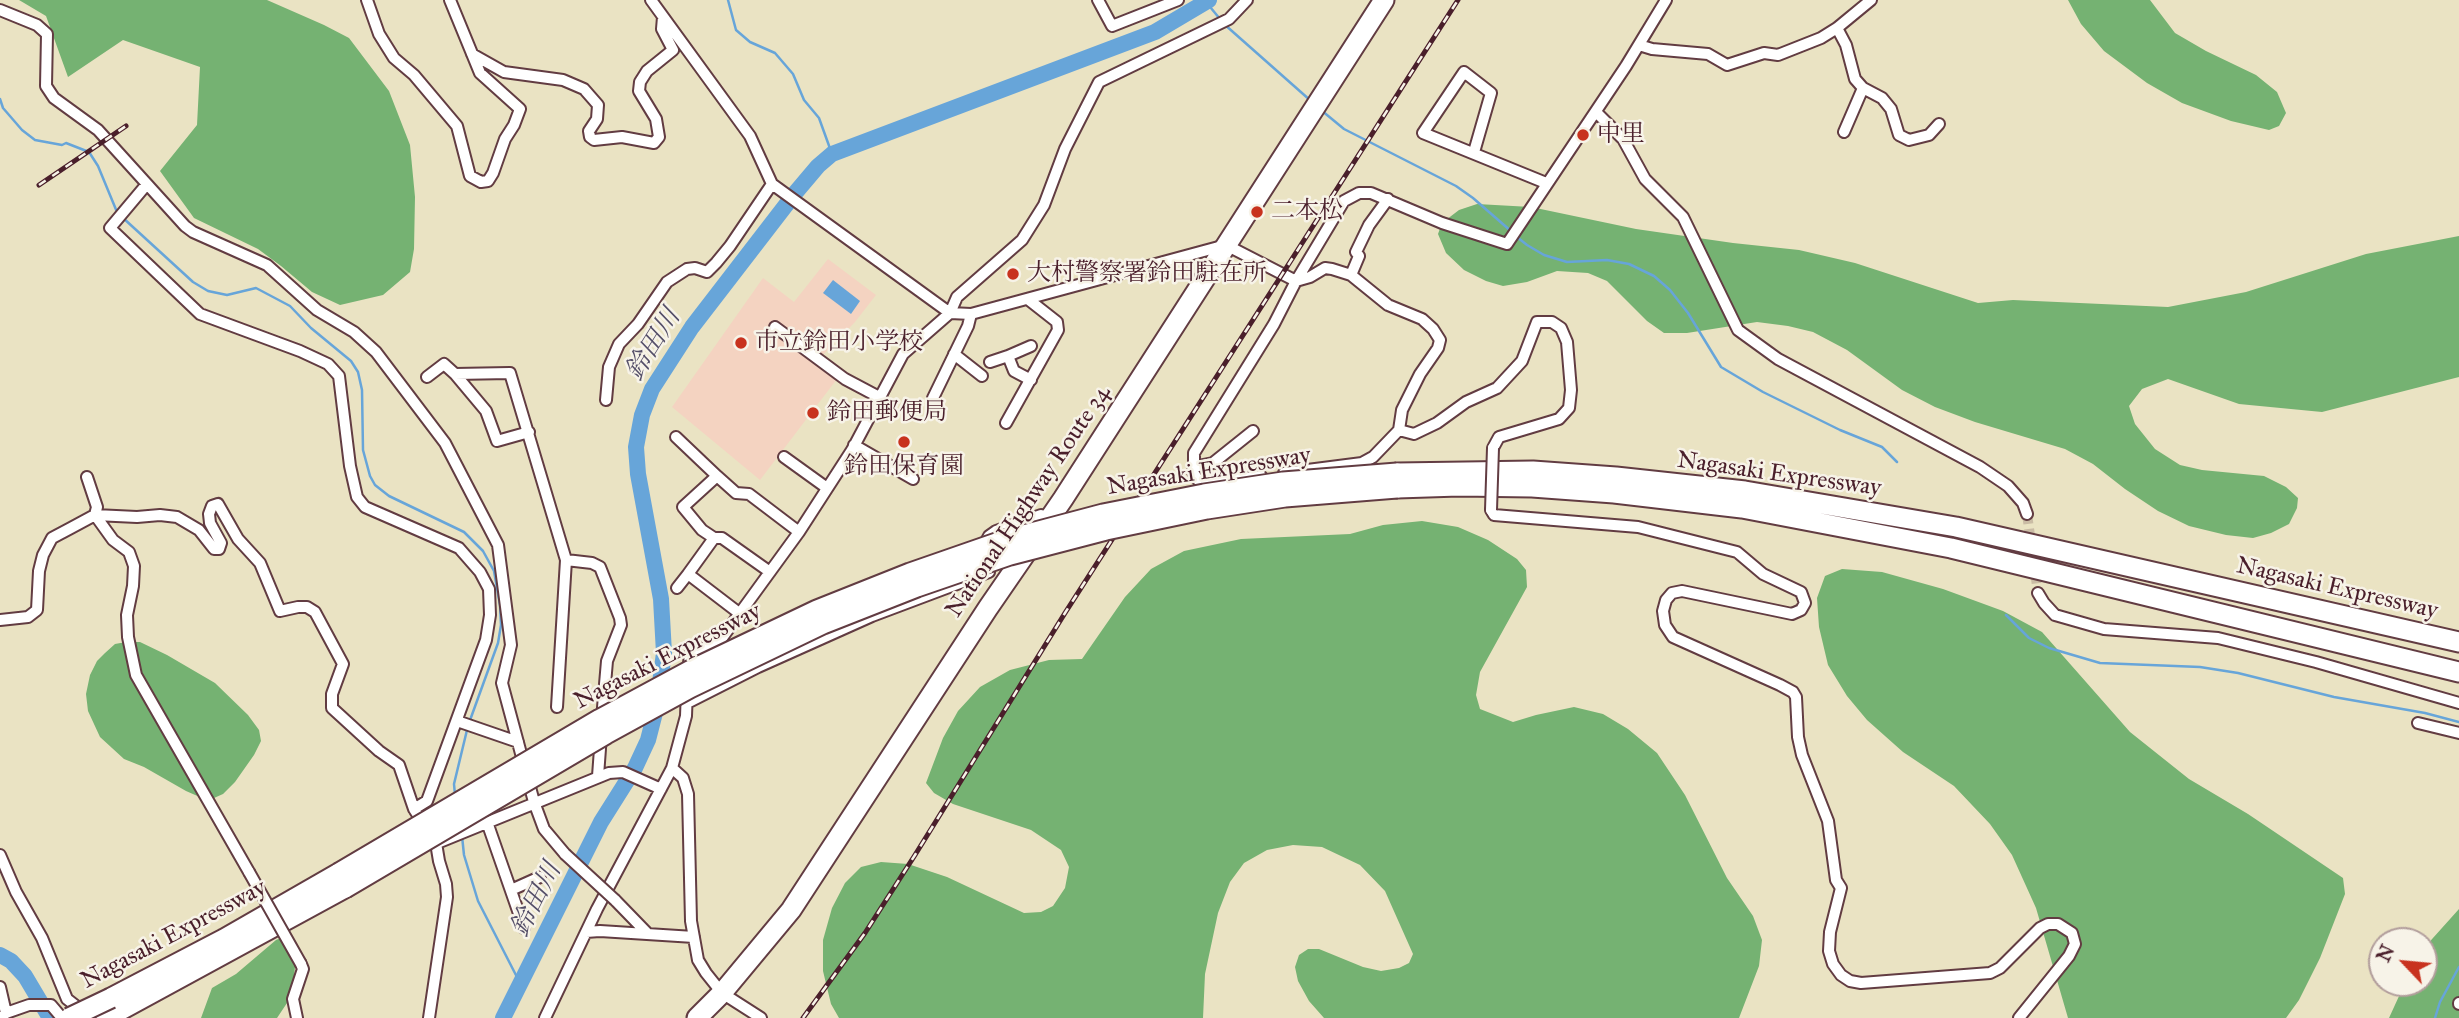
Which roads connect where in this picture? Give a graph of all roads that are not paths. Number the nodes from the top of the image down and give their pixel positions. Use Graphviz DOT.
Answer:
graph roads {
  1 [pos="367,0"];
  2 [pos="450,0"];
  3 [pos="651,0"];
  4 [pos="1098,0"];
  5 [pos="1178,0"];
  6 [pos="1384,0"];
  7 [pos="1666,0"];
  8 [pos="1871,0"];
  9 [pos="1241,2"];
  10 [pos="0,10"];
  11 [pos="663,17"];
  12 [pos="1837,28"];
  13 [pos="1639,45"];
  14 [pos="472,54"];
  15 [pos="1863,88"];
  16 [pos="1596,112"];
  17 [pos="1940,124"];
  18 [pos="1843,132"];
  19 [pos="1474,152"];
  20 [pos="1546,183"];
  21 [pos="147,184"];
  22 [pos="774,186"];
  23 [pos="1388,199"];
  24 [pos="1226,245"];
  25 [pos="1351,275"];
  26 [pos="1296,281"];
  27 [pos="1029,300"];
  28 [pos="950,313"];
  29 [pos="971,314"];
  30 [pos="775,327"];
  31 [pos="1031,346"];
  32 [pos="954,354"];
  33 [pos="1008,356"];
  34 [pos="990,362"];
  35 [pos="455,374"];
  36 [pos="982,376"];
  37 [pos="427,377"];
  38 [pos="1031,380"];
  39 [pos="879,397"];
  40 [pos="933,398"];
  41 [pos="606,400"];
  42 [pos="1006,423"];
  43 [pos="1399,430"];
  44 [pos="1253,431"];
  45 [pos="529,432"];
  46 [pos="676,436"];
  47 [pos="854,445"];
  48 [pos="784,457"];
  49 [pos="1194,464"];
  50 [pos="717,476"];
  51 [pos="87,477"];
  52 [pos="913,479"];
  53 [pos="1397,480"];
  54 [pos="827,488"];
  55 [pos="2027,514"];
  56 [pos="95,515"];
  57 [pos="1049,519"];
  58 [pos="799,532"];
  59 [pos="714,538"];
  60 [pos="566,560"];
  61 [pos="769,572"];
  62 [pos="688,574"];
  63 [pos="997,578"];
  64 [pos="677,588"];
  65 [pos="2038,593"];
  66 [pos="739,612"];
  67 [pos="0,620"];
  68 [pos="2459,642"];
  69 [pos="2459,672"];
  70 [pos="687,703"];
  71 [pos="2459,703"];
  72 [pos="557,706"];
  73 [pos="460,722"];
  74 [pos="2418,723"];
  75 [pos="2459,733"];
  76 [pos="518,742"];
  77 [pos="672,768"];
  78 [pos="598,776"];
  79 [pos="657,788"];
  80 [pos="534,802"];
  81 [pos="414,809"];
  82 [pos="487,822"];
  83 [pos="436,843"];
  84 [pos="0,855"];
  85 [pos="534,877"];
  86 [pos="511,890"];
  87 [pos="524,929"];
  88 [pos="586,932"];
  89 [pos="648,934"];
  90 [pos="694,937"];
  91 [pos="0,987"];
  92 [pos="722,993"];
  93 [pos="111,1010"];
  94 [pos="4,1015"];
  95 [pos="62,1018"];
  96 [pos="69,1018"];
  97 [pos="82,1018"];
  98 [pos="297,1018"];
  99 [pos="429,1018"];
  100 [pos="545,1018"];
  101 [pos="697,1018"];
  102 [pos="761,1018"];
  103 [pos="2019,1018"];
  1 -- 14 [label="street"];
  2 -- 14 [label="street"];
  3 -- 11 [label="street"];
  4 -- 5 [label="street"];
  6 -- 24 [label="highway, National Highway Route 34"];
  7 -- 13 [label="street"];
  8 -- 12 [label="street"];
  9 -- 28 [label="street"];
  10 -- 21 [label="street"];
  11 -- 14 [label="street"];
  11 -- 22 [label="street"];
  12 -- 13 [label="street"];
  12 -- 15 [label="street"];
  13 -- 16 [label="street"];
  15 -- 17 [label="street"];
  15 -- 18 [label="street"];
  16 -- 20 [label="street"];
  16 -- 55 [label="street"];
  19 -- 19 [label="street"];
  19 -- 20 [label="street"];
  20 -- 23 [label="street"];
  21 -- 73 [label="street"];
  21 -- 76 [label="street"];
  22 -- 28 [label="street"];
  22 -- 41 [label="street"];
  23 -- 25 [label="street"];
  23 -- 26 [label="street"];
  24 -- 26 [label="street"];
  24 -- 27 [label="street"];
  24 -- 57 [label="highway, National Highway Route 34"];
  25 -- 26 [label="street"];
  25 -- 43 [label="street"];
  26 -- 49 [label="street"];
  27 -- 29 [label="street"];
  27 -- 38 [label="street"];
  28 -- 29 [label="street"];
  28 -- 39 [label="street"];
  29 -- 32 [label="street"];
  30 -- 39 [label="street"];
  31 -- 33 [label="street"];
  32 -- 36 [label="street"];
  32 -- 40 [label="street"];
  33 -- 34 [label="street"];
  33 -- 38 [label="street"];
  35 -- 37 [label="street"];
  35 -- 45 [label="street"];
  35 -- 45 [label="street"];
  38 -- 42 [label="street"];
  39 -- 47 [label="street"];
  43 -- 49 [label="street"];
  43 -- 103 [label="street, bridge"];
  44 -- 49 [label="street"];
  45 -- 60 [label="street"];
  46 -- 50 [label="street"];
  47 -- 52 [label="street"];
  47 -- 54 [label="street"];
  48 -- 54 [label="street"];
  50 -- 58 [label="street"];
  50 -- 59 [label="street"];
  51 -- 56 [label="street"];
  53 -- 68 [label="highway, Nagasaki Expressway"];
  53 -- 69 [label="highway, Nagasaki Expressway"];
  53 -- 93 [label="highway, Nagasaki Expressway, bridge"];
  54 -- 58 [label="street"];
  56 -- 67 [label="street"];
  56 -- 81 [label="street"];
  56 -- 98 [label="street, bridge"];
  57 -- 63 [label="highway, National Highway Route 34"];
  57 -- 63 [label="street"];
  58 -- 61 [label="street"];
  59 -- 61 [label="street"];
  59 -- 62 [label="street"];
  60 -- 72 [label="street"];
  60 -- 78 [label="street"];
  61 -- 66 [label="street"];
  62 -- 64 [label="street"];
  62 -- 66 [label="street"];
  63 -- 70 [label="street"];
  63 -- 92 [label="highway, National Highway Route 34"];
  65 -- 71 [label="street"];
  66 -- 70 [label="street"];
  70 -- 77 [label="street"];
  73 -- 76 [label="street"];
  73 -- 81 [label="street"];
  74 -- 75 [label="street"];
  76 -- 80 [label="street"];
  77 -- 79 [label="street"];
  77 -- 90 [label="street"];
  78 -- 79 [label="street"];
  78 -- 80 [label="street"];
  79 -- 88 [label="street"];
  80 -- 82 [label="street"];
  80 -- 89 [label="street, bridge"];
  81 -- 83 [label="street"];
  82 -- 83 [label="street"];
  82 -- 86 [label="street"];
  83 -- 99 [label="street"];
  84 -- 97 [label="street"];
  85 -- 86 [label="street"];
  86 -- 87 [label="street"];
  88 -- 89 [label="street"];
  88 -- 100 [label="street"];
  89 -- 90 [label="street"];
  90 -- 92 [label="street"];
  91 -- 94 [label="street"];
  92 -- 101 [label="highway, National Highway Route 34"];
  92 -- 102 [label="street"];
  93 -- 96 [label="highway, Nagasaki Expressway, bridge"];
  94 -- 95 [label="street"];
}
